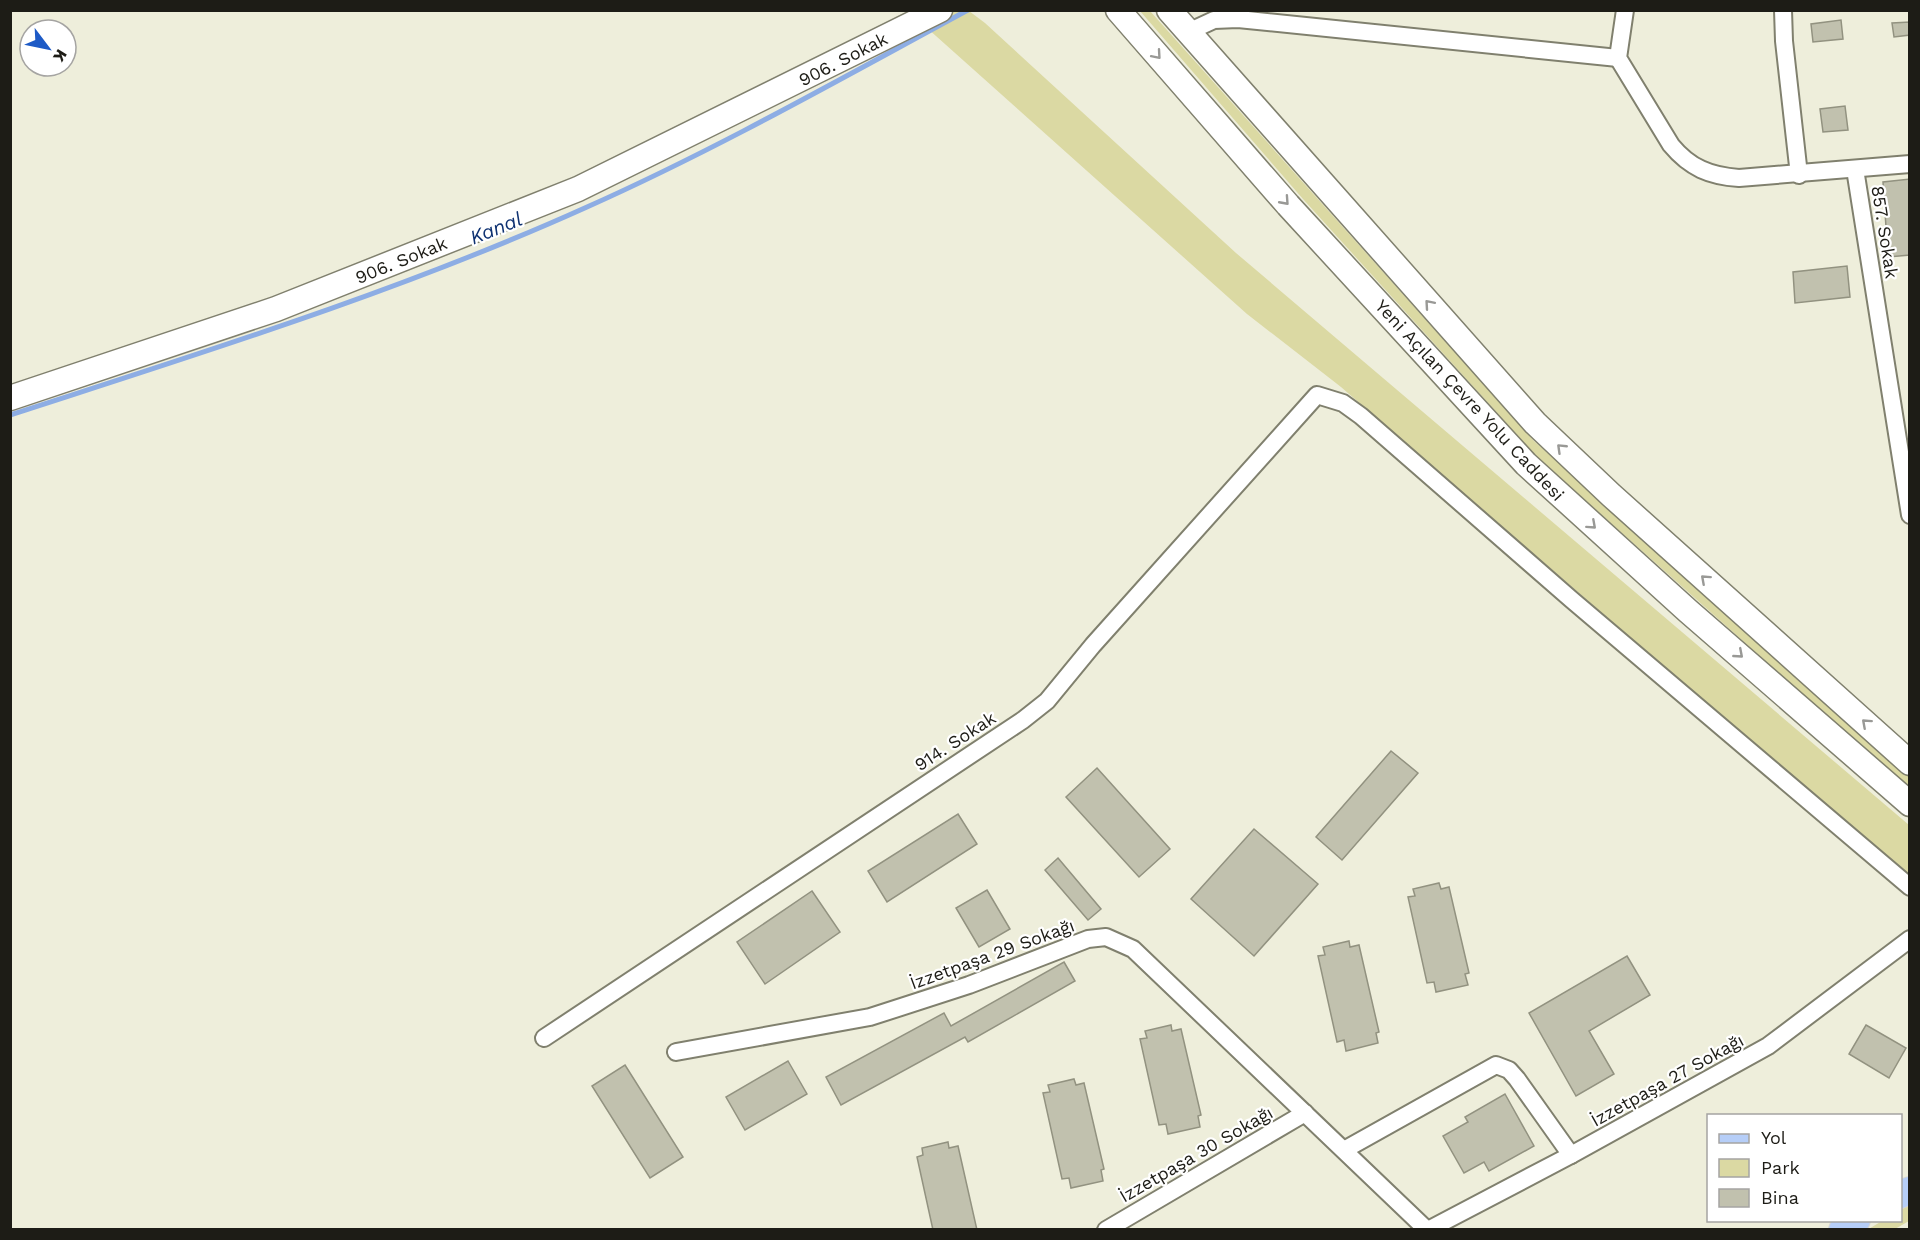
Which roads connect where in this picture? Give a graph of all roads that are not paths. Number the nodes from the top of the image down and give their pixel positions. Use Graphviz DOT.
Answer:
graph roads {
  1 [pos="940,10"];
  2 [pos="1118,10"];
  3 [pos="1169,10"];
  4 [pos="1625,10"];
  5 [pos="1783,10"];
  6 [pos="1188,32"];
  7 [pos="1617,58"];
  8 [pos="1910,164"];
  9 [pos="1855,169"];
  10 [pos="1799,175"];
  11 [pos="10,398"];
  12 [pos="1910,515"];
  13 [pos="1910,763"];
  14 [pos="1910,804"];
  15 [pos="1910,887"];
  16 [pos="1910,939"];
  17 [pos="544,1038"];
  18 [pos="676,1052"];
  19 [pos="1305,1113"];
  20 [pos="1344,1150"];
  21 [pos="1571,1155"];
  22 [pos="1855,1222"];
  23 [pos="1106,1230"];
  24 [pos="1427,1230"];
  25 [pos="1842,1230"];
  1 -- 11 [label="main road, 906. Sokak"];
  2 -- 14 [label="main road, Yeni Açılan Çevre Yolu Caddesi, one-way"];
  3 -- 6 [label="main road, Yeni Açılan Çevre Yolu Caddesi"];
  4 -- 7 [label="street"];
  5 -- 10 [label="street"];
  6 -- 7 [label="street"];
  13 -- 6 [label="main road, Yeni Açılan Çevre Yolu Caddesi, one-way"];
  7 -- 10 [label="street"];
  8 -- 9 [label="street"];
  9 -- 10 [label="street"];
  9 -- 12 [label="street, 857. Sokak"];
  15 -- 17 [label="street, 914. Sokak"];
  16 -- 21 [label="street, İzzetpaşa 27 Sokağı"];
  18 -- 19 [label="street, İzzetpaşa 29 Sokağı"];
  19 -- 20 [label="street, İzzetpaşa 29 Sokağı"];
  19 -- 23 [label="street, İzzetpaşa 30 Sokağı"];
  20 -- 21 [label="street"];
  20 -- 24 [label="street, İzzetpaşa 29 Sokağı"];
  21 -- 24 [label="street, İzzetpaşa 27 Sokağı"];
  22 -- 25 [label="main road"];
}
